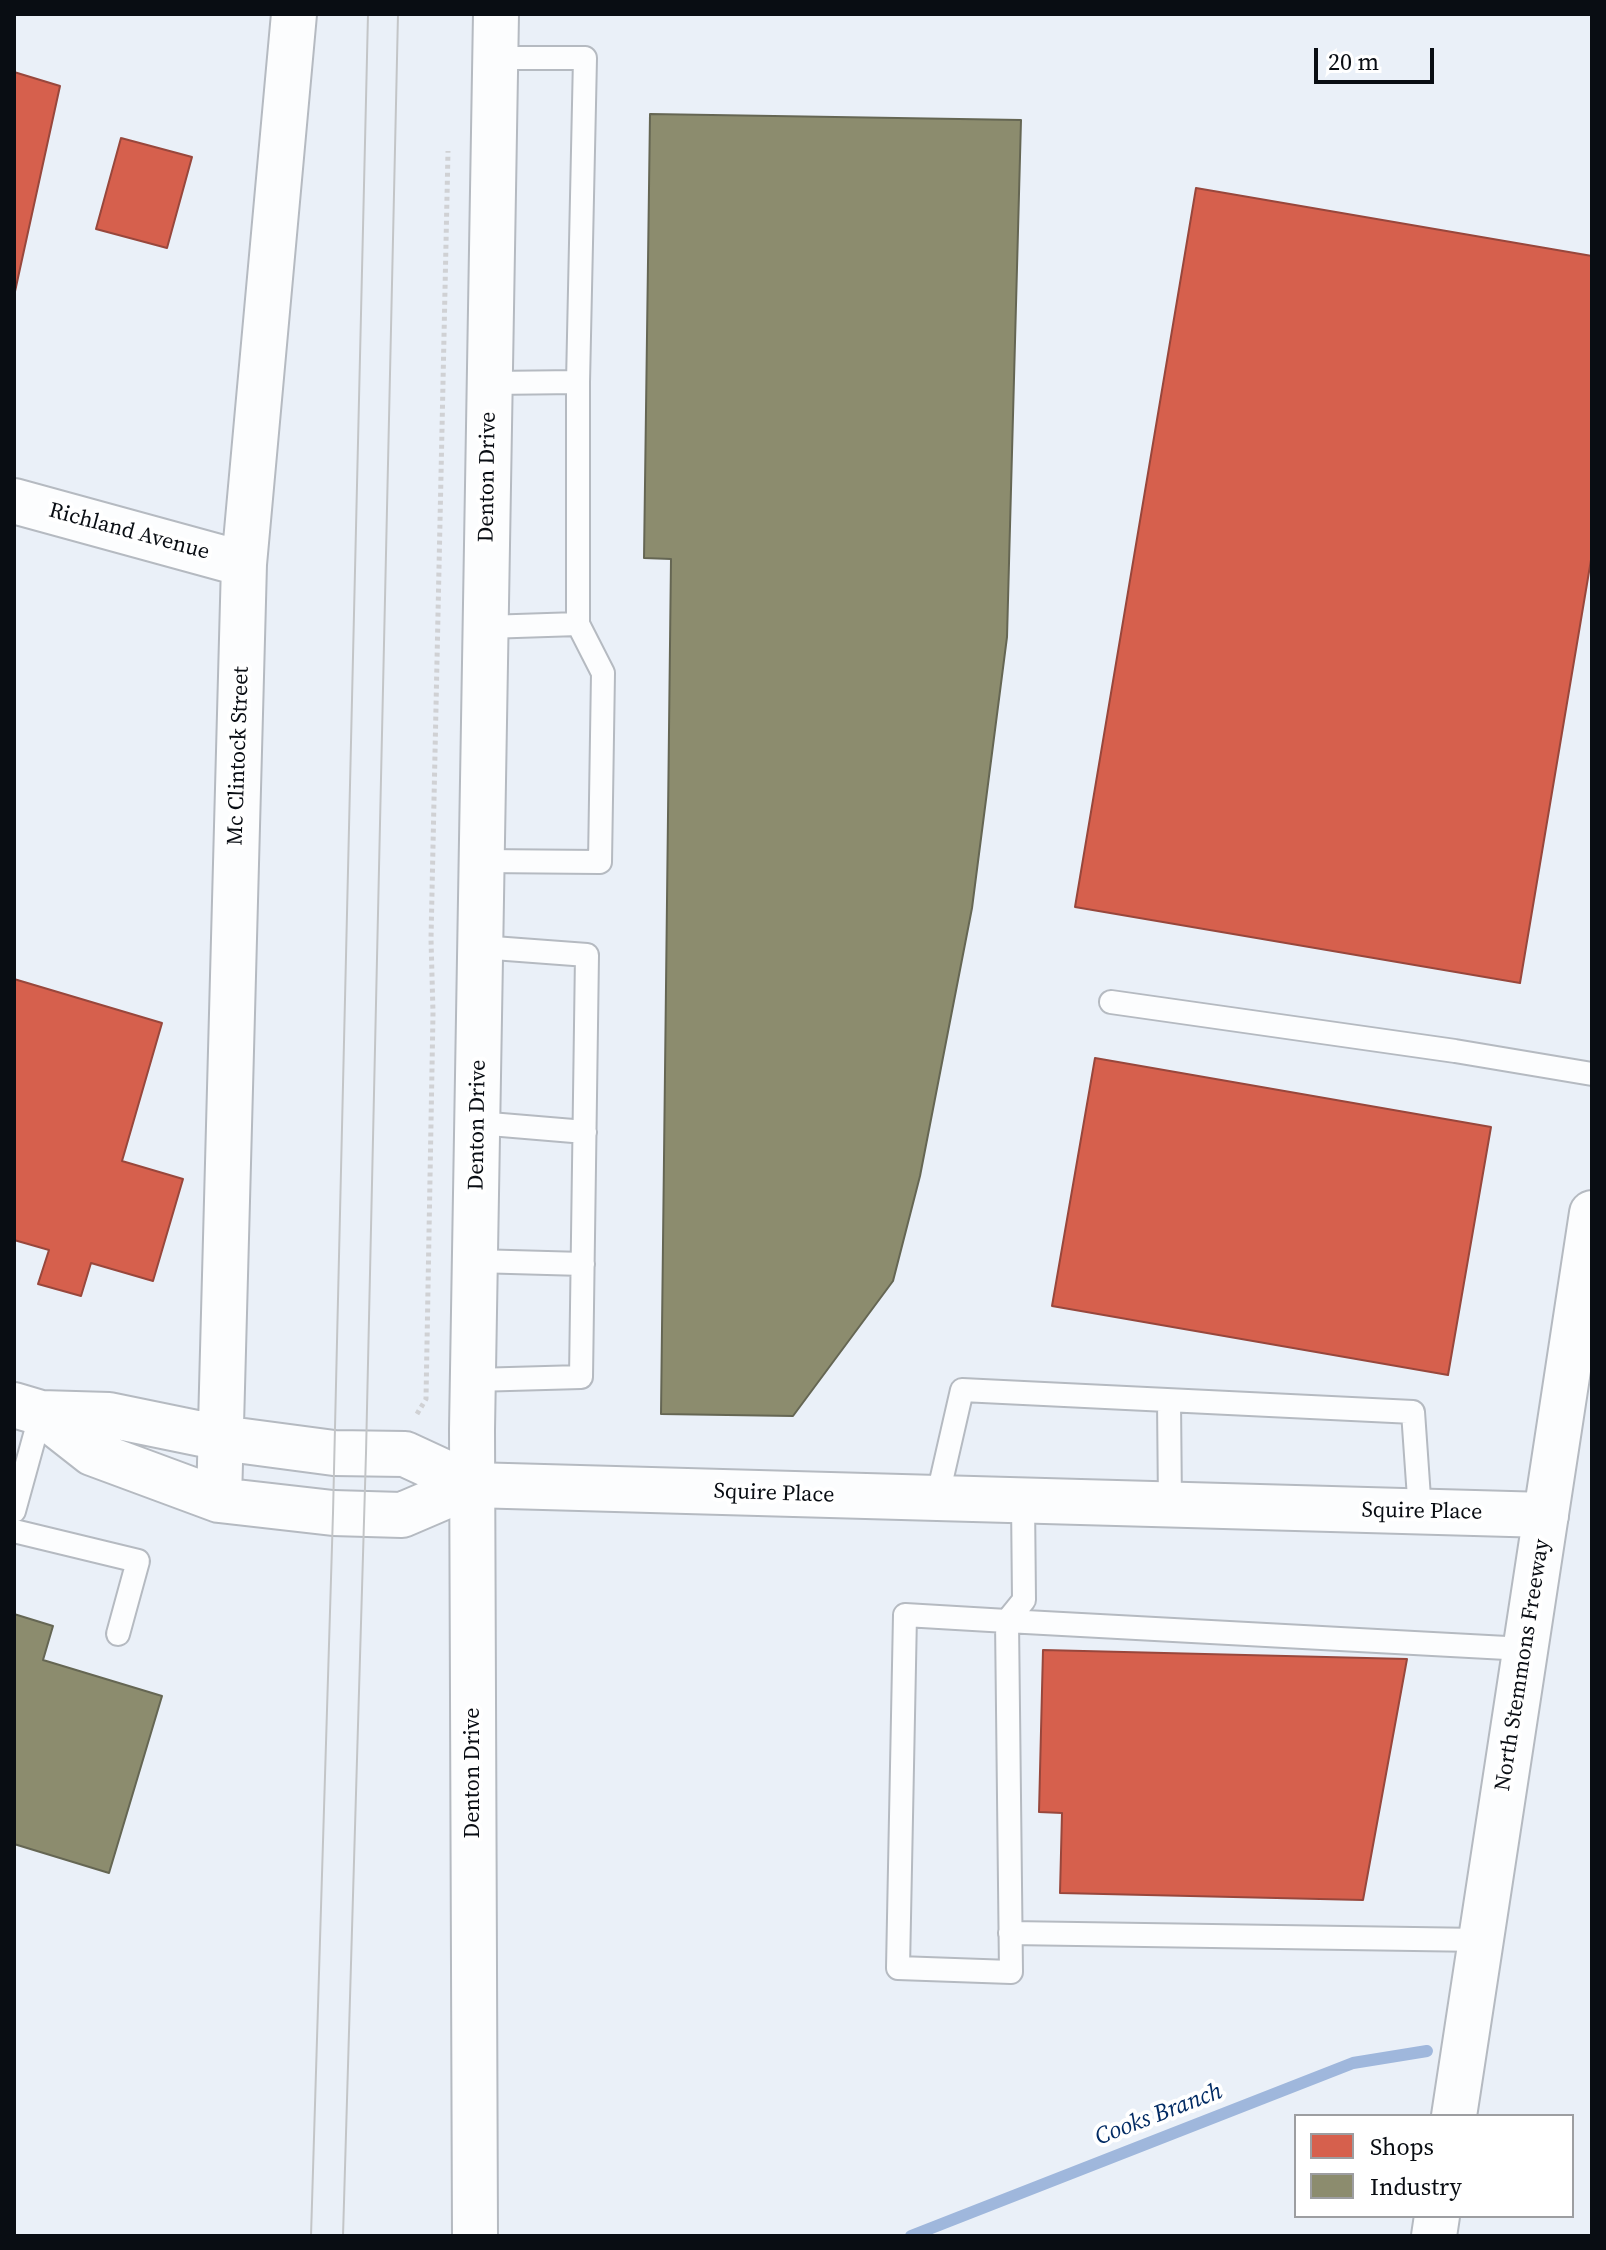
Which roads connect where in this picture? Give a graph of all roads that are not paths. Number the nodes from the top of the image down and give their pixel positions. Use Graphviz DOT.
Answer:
graph roads {
  1 [pos="294,14"];
  2 [pos="496,14"];
  3 [pos="494,58"];
  4 [pos="578,382"];
  5 [pos="490,383"];
  6 [pos="14,501"];
  7 [pos="244,564"];
  8 [pos="578,624"];
  9 [pos="486,627"];
  10 [pos="482,861"];
  11 [pos="480,947"];
  12 [pos="1111,1002"];
  13 [pos="1592,1074"];
  14 [pos="478,1123"];
  15 [pos="585,1132"];
  16 [pos="1592,1213"];
  17 [pos="475,1261"];
  18 [pos="583,1264"];
  19 [pos="474,1380"];
  20 [pos="1169,1401"];
  21 [pos="28,1409"];
  22 [pos="221,1438"];
  23 [pos="472,1485"];
  24 [pos="937,1499"];
  25 [pos="219,1500"];
  26 [pos="1023,1501"];
  27 [pos="1170,1505"];
  28 [pos="14,1511"];
  29 [pos="1420,1512"];
  30 [pos="1546,1515"];
  31 [pos="14,1531"];
  32 [pos="1007,1621"];
  33 [pos="118,1634"];
  34 [pos="1525,1649"];
  35 [pos="1010,1933"];
  36 [pos="1481,1940"];
  37 [pos="1454,2114"];
  38 [pos="475,2235"];
  1 -- 7 [label="street, Mc Clintock Street"];
  2 -- 3 [label="street, Denton Drive"];
  3 -- 4 [label="lane"];
  3 -- 5 [label="street, Denton Drive"];
  4 -- 5 [label="lane"];
  4 -- 8 [label="lane"];
  5 -- 9 [label="street, Denton Drive"];
  6 -- 7 [label="street, Richland Avenue"];
  7 -- 22 [label="street, Mc Clintock Street"];
  8 -- 9 [label="lane"];
  8 -- 10 [label="lane"];
  9 -- 10 [label="street, Denton Drive"];
  10 -- 11 [label="street, Denton Drive"];
  11 -- 14 [label="street, Denton Drive"];
  11 -- 15 [label="lane"];
  12 -- 13 [label="lane"];
  14 -- 15 [label="lane"];
  14 -- 17 [label="street, Denton Drive"];
  15 -- 18 [label="lane"];
  16 -- 30 [label="street, North Stemmons Freeway"];
  17 -- 18 [label="lane"];
  17 -- 19 [label="street, Denton Drive"];
  18 -- 19 [label="lane"];
  19 -- 23 [label="street, Denton Drive"];
  20 -- 24 [label="lane"];
  20 -- 27 [label="lane"];
  20 -- 29 [label="lane"];
  21 -- 22 [label="street, Squire Place"];
  21 -- 25 [label="street"];
  21 -- 28 [label="lane"];
  22 -- 23 [label="street, Squire Place"];
  22 -- 25 [label="street, Mc Clintock Street"];
  23 -- 24 [label="street, Squire Place"];
  23 -- 25 [label="street"];
  23 -- 38 [label="street, Denton Drive"];
  24 -- 26 [label="street, Squire Place"];
  26 -- 27 [label="street, Squire Place"];
  26 -- 32 [label="lane"];
  27 -- 29 [label="street, Squire Place"];
  29 -- 30 [label="street, Squire Place"];
  30 -- 34 [label="street, North Stemmons Freeway"];
  31 -- 33 [label="lane"];
  32 -- 34 [label="lane"];
  32 -- 35 [label="lane"];
  32 -- 35 [label="lane"];
  34 -- 36 [label="street, North Stemmons Freeway"];
  35 -- 36 [label="lane"];
  36 -- 37 [label="street, North Stemmons Freeway"];
}
